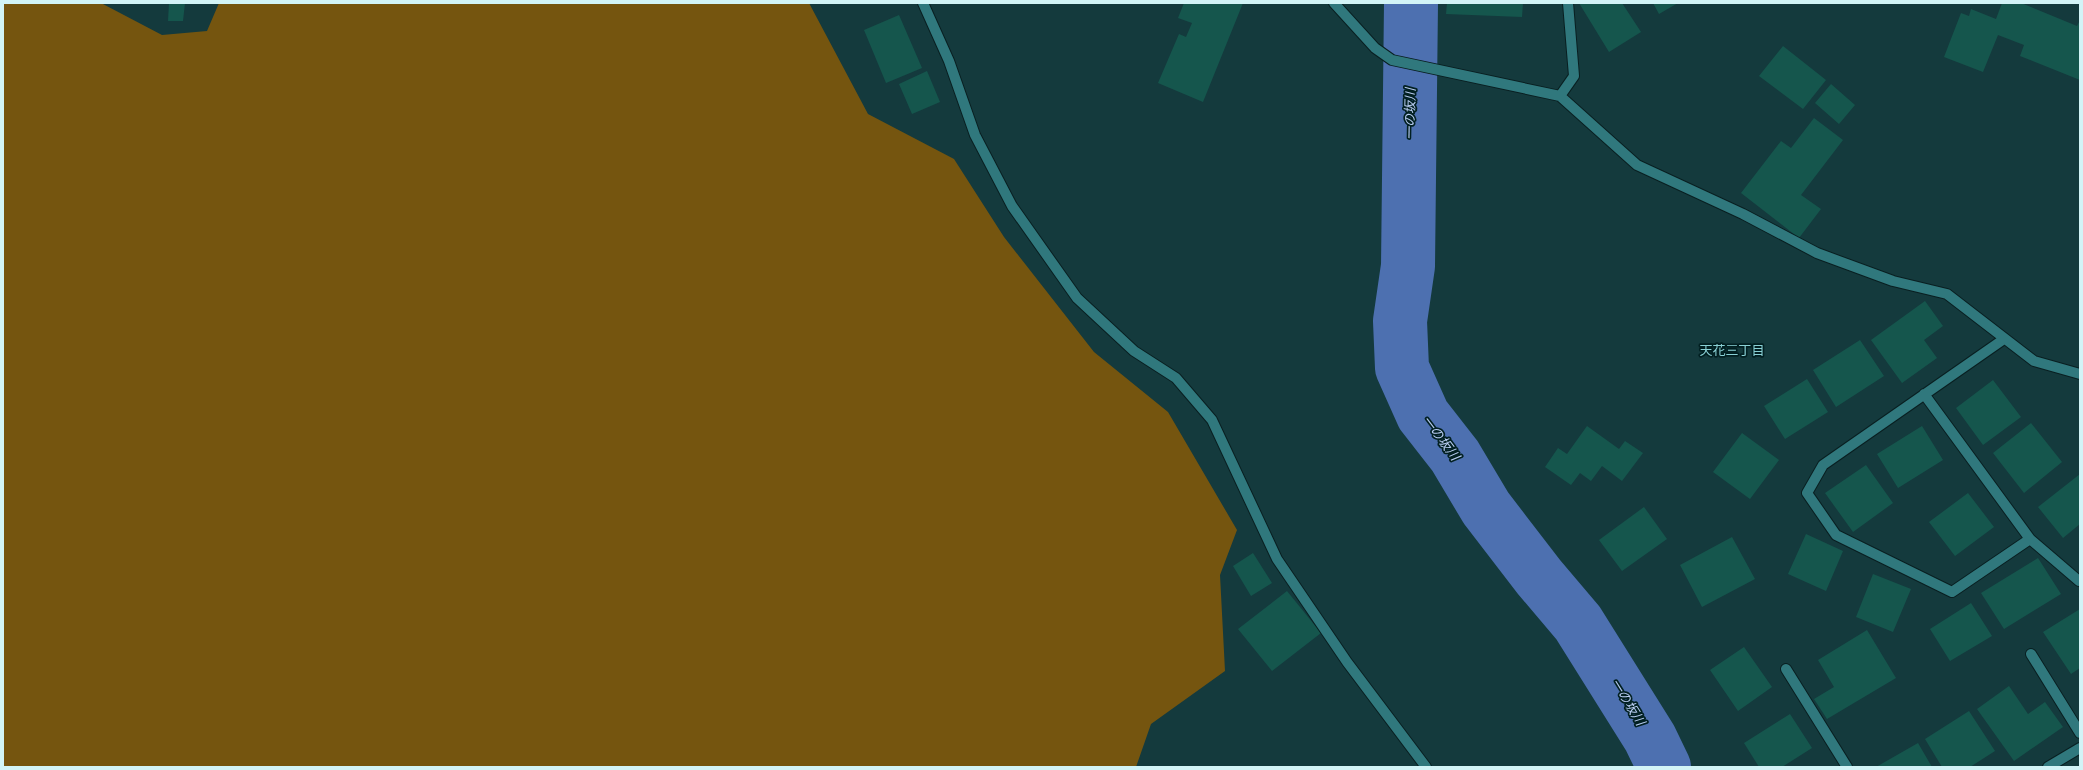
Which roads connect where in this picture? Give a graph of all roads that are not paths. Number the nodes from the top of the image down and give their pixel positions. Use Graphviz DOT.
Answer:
graph roads {
  1 [pos="923,3"];
  2 [pos="1334,3"];
  3 [pos="1568,3"];
  4 [pos="1560,96"];
  5 [pos="2004,339"];
  6 [pos="2080,374"];
  7 [pos="1924,394"];
  8 [pos="2030,539"];
  9 [pos="2079,581"];
  10 [pos="2031,654"];
  11 [pos="1786,669"];
  12 [pos="2080,733"];
  13 [pos="2080,748"];
  14 [pos="1426,767"];
  15 [pos="1847,767"];
  16 [pos="2048,767"];
  1 -- 14 [label="street"];
  2 -- 4 [label="street"];
  3 -- 4 [label="street"];
  4 -- 5 [label="street"];
  5 -- 6 [label="street"];
  5 -- 7 [label="street"];
  7 -- 8 [label="street"];
  7 -- 8 [label="street"];
  8 -- 9 [label="street"];
  10 -- 12 [label="street"];
  11 -- 15 [label="street"];
  13 -- 16 [label="street"];
}
